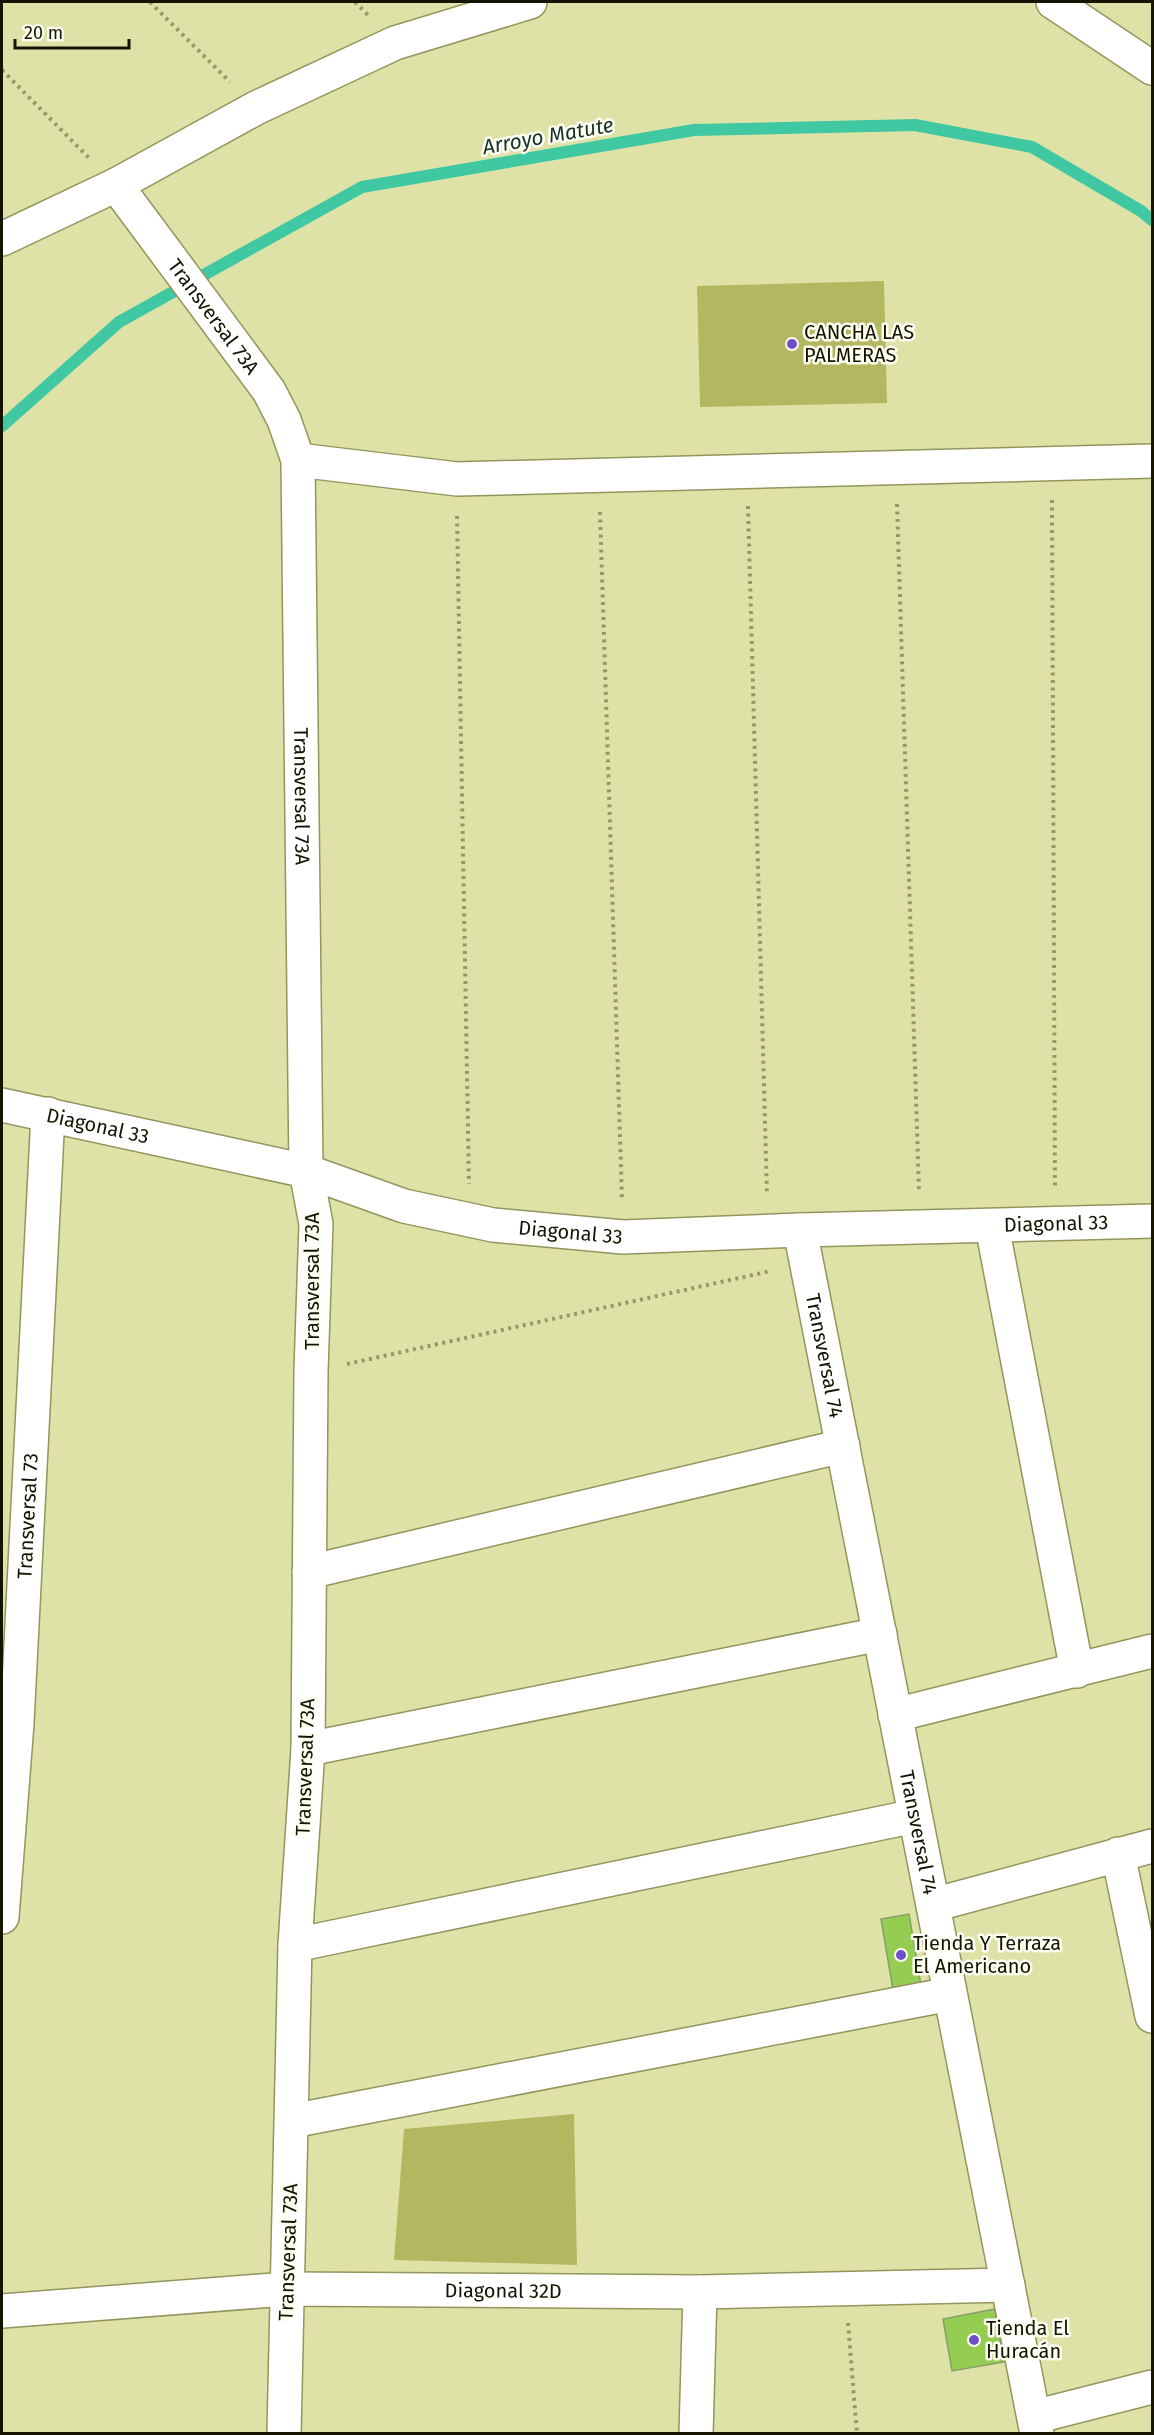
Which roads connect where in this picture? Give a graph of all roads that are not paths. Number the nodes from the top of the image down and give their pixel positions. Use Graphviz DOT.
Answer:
graph roads {
  1 [pos="530,2"];
  2 [pos="1053,2"];
  3 [pos="1152,68"];
  4 [pos="116,185"];
  5 [pos="2,239"];
  6 [pos="298,460"];
  7 [pos="1152,461"];
  8 [pos="2,1105"];
  9 [pos="48,1114"];
  10 [pos="306,1171"];
  11 [pos="1152,1221"];
  12 [pos="992,1226"];
  13 [pos="784,1231"];
  14 [pos="843,1446"];
  15 [pos="309,1572"];
  16 [pos="880,1634"];
  17 [pos="1152,1652"];
  18 [pos="1077,1671"];
  19 [pos="895,1716"];
  20 [pos="9,1723"];
  21 [pos="308,1749"];
  22 [pos="915,1816"];
  23 [pos="1152,1846"];
  24 [pos="1118,1854"];
  25 [pos="933,1905"];
  26 [pos="2,1917"];
  27 [pos="295,1945"];
  28 [pos="950,1994"];
  29 [pos="1152,2016"];
  30 [pos="292,2121"];
  31 [pos="1008,2285"];
  32 [pos="286,2289"];
  33 [pos="700,2292"];
  34 [pos="2,2312"];
  35 [pos="1152,2387"];
  36 [pos="1035,2425"];
  37 [pos="284,2433"];
  38 [pos="696,2433"];
  1 -- 4 [label="street"];
  2 -- 3 [label="street"];
  4 -- 5 [label="street"];
  4 -- 6 [label="street, Transversal 73A"];
  6 -- 7 [label="street"];
  6 -- 10 [label="street, Transversal 73A"];
  8 -- 9 [label="street, Diagonal 33"];
  9 -- 10 [label="street, Diagonal 33"];
  9 -- 20 [label="street, Transversal 73"];
  10 -- 13 [label="street, Diagonal 33"];
  10 -- 15 [label="street, Transversal 73A"];
  11 -- 12 [label="street, Diagonal 33"];
  12 -- 13 [label="street, Diagonal 33"];
  12 -- 18 [label="street"];
  13 -- 14 [label="street, Transversal 74"];
  14 -- 15 [label="street"];
  14 -- 16 [label="street, Transversal 74"];
  15 -- 21 [label="street, Transversal 73A"];
  16 -- 19 [label="street, Transversal 74"];
  16 -- 21 [label="street"];
  17 -- 18 [label="street"];
  18 -- 19 [label="street"];
  19 -- 22 [label="street, Transversal 74"];
  20 -- 26 [label="street, Transversal 73"];
  21 -- 27 [label="street, Transversal 73A"];
  22 -- 25 [label="street, Transversal 74"];
  22 -- 27 [label="street"];
  23 -- 24 [label="street"];
  24 -- 25 [label="street"];
  24 -- 29 [label="street"];
  25 -- 28 [label="street, Transversal 74"];
  27 -- 30 [label="street, Transversal 73A"];
  28 -- 30 [label="street"];
  28 -- 31 [label="street, Transversal 74"];
  30 -- 32 [label="street, Transversal 73A"];
  31 -- 33 [label="street, Diagonal 32D"];
  31 -- 36 [label="street, Transversal 74"];
  32 -- 33 [label="street, Diagonal 32D"];
  32 -- 34 [label="street, Diagonal 32D"];
  32 -- 37 [label="street, Transversal 73A"];
  33 -- 38 [label="street"];
  35 -- 36 [label="street"];
}
